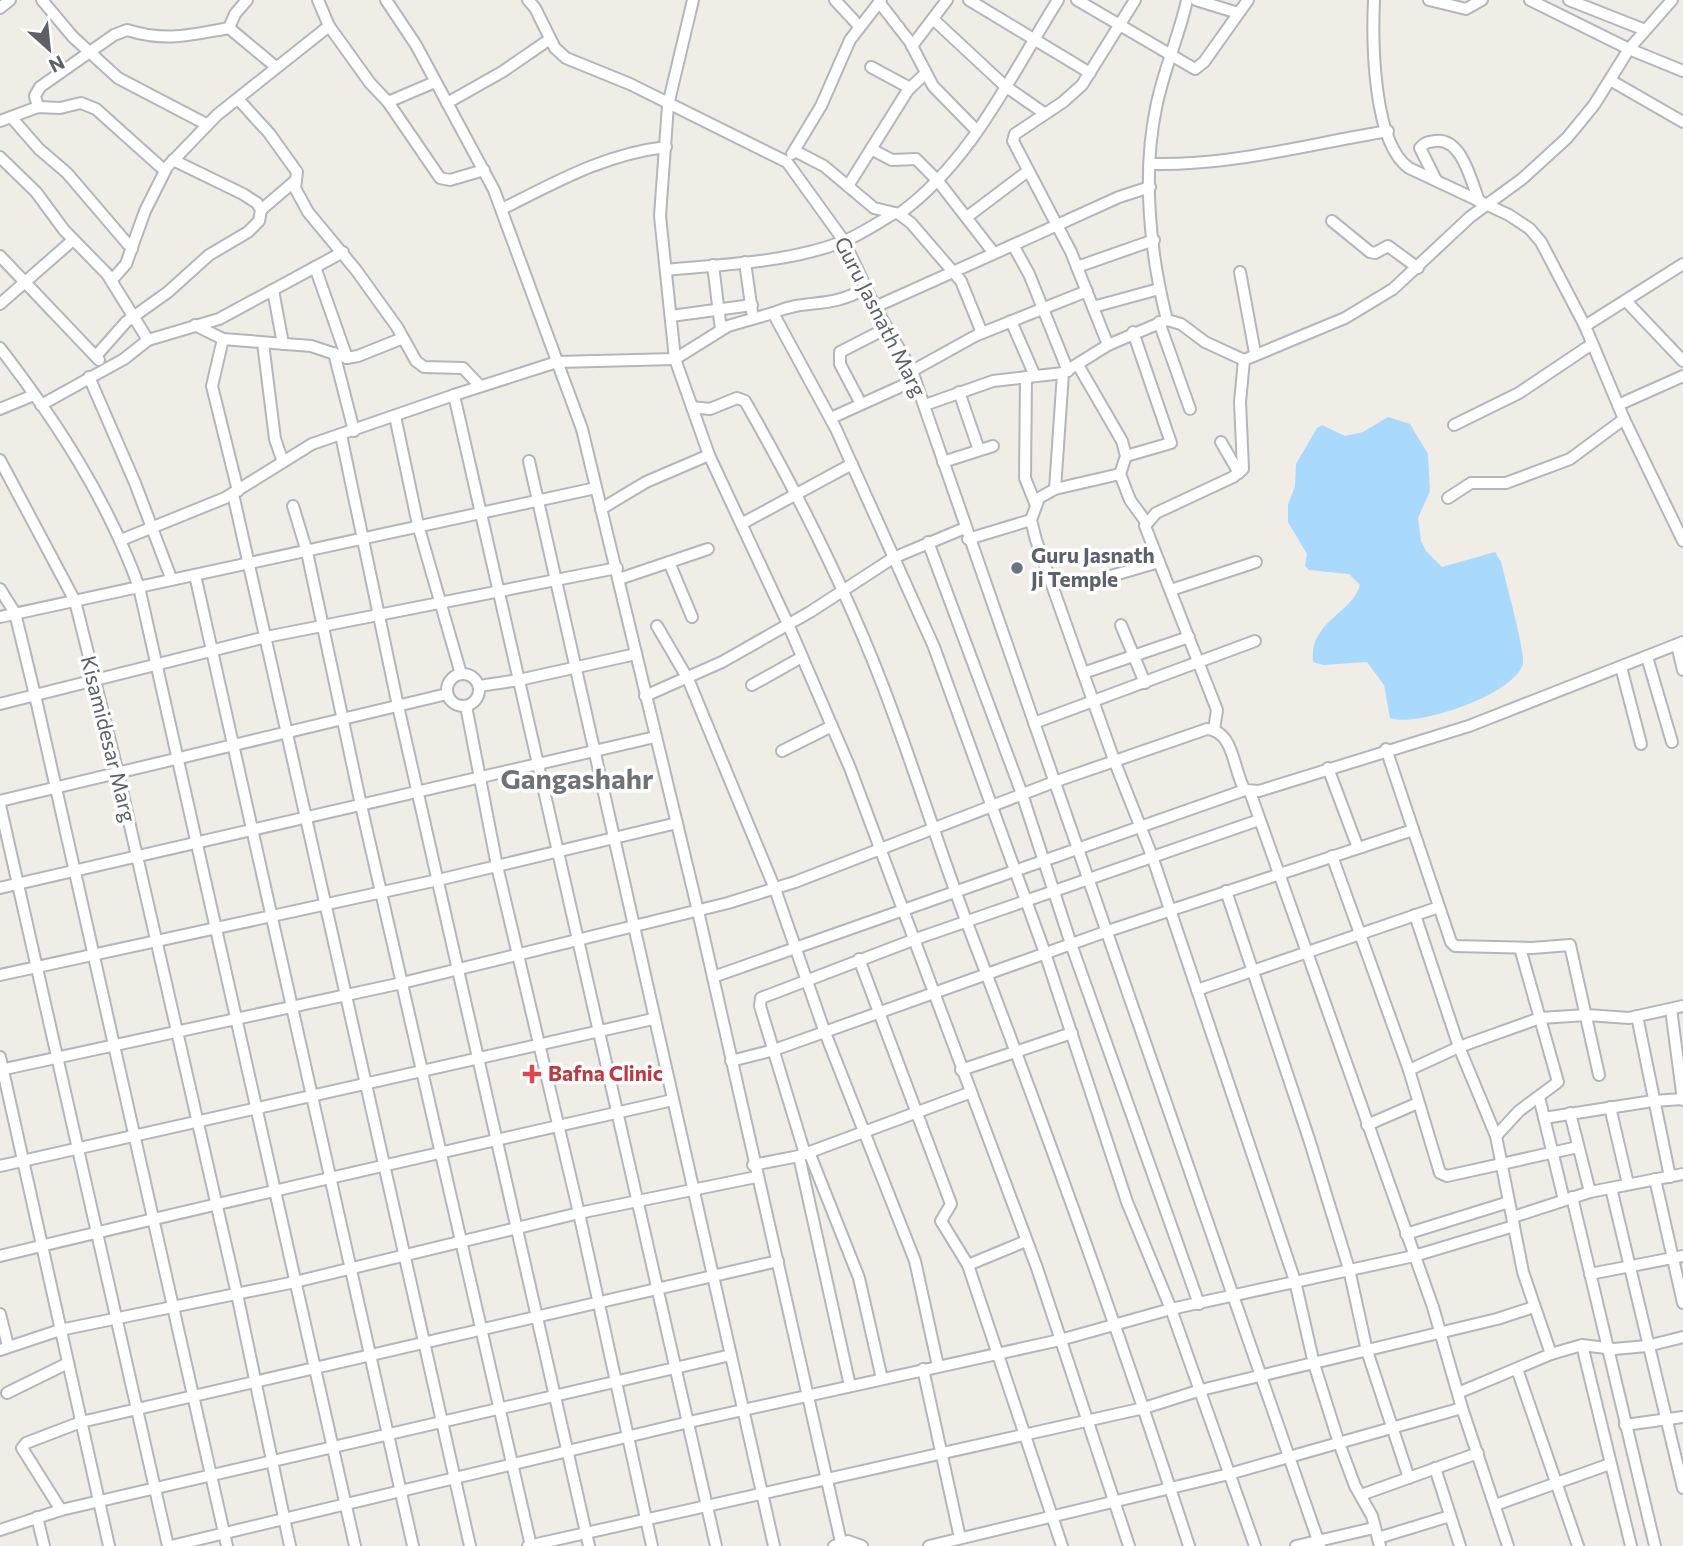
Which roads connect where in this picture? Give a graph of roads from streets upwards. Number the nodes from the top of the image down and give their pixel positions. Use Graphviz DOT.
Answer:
graph roads {
  1 [pos="10,0"];
  2 [pos="43,0"];
  3 [pos="247,0"];
  4 [pos="318,0"];
  5 [pos="386,0"];
  6 [pos="528,0"];
  7 [pos="693,0"];
  8 [pos="835,0"];
  9 [pos="947,0"];
  10 [pos="1058,0"];
  11 [pos="1077,0"];
  12 [pos="1135,0"];
  13 [pos="1186,0"];
  14 [pos="1196,0"];
  15 [pos="1248,0"];
  16 [pos="1374,0"];
  17 [pos="1429,0"];
  18 [pos="1482,0"];
  19 [pos="1530,0"];
  20 [pos="1567,0"];
  21 [pos="1672,0"];
  22 [pos="880,1"];
  23 [pos="976,2"];
  24 [pos="0,8"];
  25 [pos="1549,9"];
  26 [pos="1238,13"];
  27 [pos="933,19"];
  28 [pos="1119,24"];
  29 [pos="329,26"];
  30 [pos="859,26"];
  31 [pos="229,28"];
  32 [pos="1645,30"];
  33 [pos="550,39"];
  34 [pos="1033,40"];
  35 [pos="912,46"];
  36 [pos="1629,49"];
  37 [pos="88,52"];
  38 [pos="1173,55"];
  39 [pos="276,67"];
  40 [pos="871,67"];
  41 [pos="1683,71"];
  42 [pos="1090,73"];
  43 [pos="925,74"];
  44 [pos="1610,80"];
  45 [pos="435,82"];
  46 [pos="1005,86"];
  47 [pos="910,88"];
  48 [pos="238,99"];
  49 [pos="388,102"];
  50 [pos="447,103"];
  51 [pos="668,105"];
  52 [pos="38,107"];
  53 [pos="1044,113"];
  54 [pos="11,117"];
  55 [pos="0,121"];
  56 [pos="1683,122"];
  57 [pos="206,124"];
  58 [pos="977,131"];
  59 [pos="1388,131"];
  60 [pos="666,147"];
  61 [pos="871,149"];
  62 [pos="795,151"];
  63 [pos="0,157"];
  64 [pos="173,160"];
  65 [pos="787,162"];
  66 [pos="1150,164"];
  67 [pos="164,170"];
  68 [pos="484,170"];
  69 [pos="1028,171"];
  70 [pos="296,180"];
  71 [pos="1436,180"];
  72 [pos="938,181"];
  73 [pos="848,186"];
  74 [pos="1150,187"];
  75 [pos="1483,203"];
  76 [pos="502,209"];
  77 [pos="261,210"];
  78 [pos="897,214"];
  79 [pos="967,217"];
  80 [pos="1332,221"];
  81 [pos="1056,224"];
  82 [pos="73,240"];
  83 [pos="1154,240"];
  84 [pos="844,241"];
  85 [pos="1013,245"];
  86 [pos="132,249"];
  87 [pos="343,251"];
  88 [pos="993,252"];
  89 [pos="0,256"];
  90 [pos="745,262"];
  91 [pos="1683,264"];
  92 [pos="713,265"];
  93 [pos="315,267"];
  94 [pos="1077,267"];
  95 [pos="1418,268"];
  96 [pos="666,270"];
  97 [pos="953,272"];
  98 [pos="1240,272"];
  99 [pos="112,280"];
  100 [pos="26,282"];
  101 [pos="866,288"];
  102 [pos="1159,289"];
  103 [pos="273,290"];
  104 [pos="1087,291"];
  105 [pos="1626,301"];
  106 [pos="0,304"];
  107 [pos="751,305"];
  108 [pos="1093,306"];
  109 [pos="875,307"];
  110 [pos="1042,308"];
  111 [pos="719,309"];
  112 [pos="773,313"];
  113 [pos="671,316"];
  114 [pos="133,317"];
  115 [pos="753,318"];
  116 [pos="1011,321"];
  117 [pos="1163,321"];
  118 [pos="194,324"];
  119 [pos="1585,326"];
  120 [pos="887,328"];
  121 [pos="721,330"];
  122 [pos="1133,332"];
  123 [pos="982,333"];
  124 [pos="403,338"];
  125 [pos="223,339"];
  126 [pos="148,340"];
  127 [pos="263,343"];
  128 [pos="283,344"];
  129 [pos="1592,344"];
  130 [pos="1108,345"];
  131 [pos="0,348"];
  132 [pos="334,353"];
  133 [pos="1255,353"];
  134 [pos="96,356"];
  135 [pos="347,358"];
  136 [pos="675,359"];
  137 [pos="1244,359"];
  138 [pos="1683,361"];
  139 [pos="557,362"];
  140 [pos="106,367"];
  141 [pos="1069,369"];
  142 [pos="913,376"];
  143 [pos="1683,376"];
  144 [pos="89,377"];
  145 [pos="1030,377"];
  146 [pos="481,386"];
  147 [pos="959,392"];
  148 [pos="34,395"];
  149 [pos="454,395"];
  150 [pos="861,404"];
  151 [pos="41,405"];
  152 [pos="925,405"];
  153 [pos="1618,405"];
  154 [pos="692,407"];
  155 [pos="0,409"];
  156 [pos="1190,410"];
  157 [pos="395,416"];
  158 [pos="831,418"];
  159 [pos="1624,419"];
  160 [pos="1454,425"];
  161 [pos="354,431"];
  162 [pos="341,435"];
  163 [pos="1221,442"];
  164 [pos="993,446"];
  165 [pos="979,450"];
  166 [pos="709,455"];
  167 [pos="1126,456"];
  168 [pos="0,460"];
  169 [pos="529,461"];
  170 [pos="943,462"];
  171 [pos="283,463"];
  172 [pos="852,464"];
  173 [pos="1239,473"];
  174 [pos="1120,474"];
  175 [pos="596,488"];
  176 [pos="1055,489"];
  177 [pos="235,492"];
  178 [pos="797,494"];
  179 [pos="1448,498"];
  180 [pos="540,501"];
  181 [pos="1035,503"];
  182 [pos="293,506"];
  183 [pos="601,509"];
  184 [pos="483,513"];
  185 [pos="1031,520"];
  186 [pos="1146,522"];
  187 [pos="743,523"];
  188 [pos="418,525"];
  189 [pos="154,529"];
  190 [pos="967,534"];
  191 [pos="361,537"];
  192 [pos="121,540"];
  193 [pos="1683,541"];
  194 [pos="928,542"];
  195 [pos="708,549"];
  196 [pos="307,552"];
  197 [pos="893,558"];
  198 [pos="669,562"];
  199 [pos="1159,562"];
  200 [pos="1256,562"];
  201 [pos="250,563"];
  202 [pos="618,574"];
  203 [pos="195,575"];
  204 [pos="171,578"];
  205 [pos="1097,580"];
  206 [pos="555,581"];
  207 [pos="139,587"];
  208 [pos="0,589"];
  209 [pos="1171,590"];
  210 [pos="842,592"];
  211 [pos="500,593"];
  212 [pos="75,601"];
  213 [pos="440,604"];
  214 [pos="15,613"];
  215 [pos="377,615"];
  216 [pos="0,617"];
  217 [pos="692,617"];
  218 [pos="788,624"];
  219 [pos="1121,625"];
  220 [pos="324,626"];
  221 [pos="657,626"];
  222 [pos="266,637"];
  223 [pos="1189,637"];
  224 [pos="1255,641"];
  225 [pos="1680,643"];
  226 [pos="212,651"];
  227 [pos="636,654"];
  228 [pos="802,657"];
  229 [pos="1134,657"];
  230 [pos="1647,657"];
  231 [pos="1199,663"];
  232 [pos="157,666"];
  233 [pos="1621,667"];
  234 [pos="576,668"];
  235 [pos="1683,670"];
  236 [pos="1083,673"];
  237 [pos="461,674"];
  238 [pos="688,679"];
  239 [pos="519,680"];
  240 [pos="94,682"];
  241 [pos="1145,682"];
  242 [pos="752,685"];
  243 [pos="479,686"];
  244 [pos="447,694"];
  245 [pos="35,695"];
  246 [pos="646,696"];
  247 [pos="1093,701"];
  248 [pos="0,704"];
  249 [pos="398,706"];
  250 [pos="466,706"];
  251 [pos="343,719"];
  252 [pos="1034,723"];
  253 [pos="832,726"];
  254 [pos="1214,730"];
  255 [pos="289,733"];
  256 [pos="655,737"];
  257 [pos="1672,742"];
  258 [pos="1642,744"];
  259 [pos="232,747"];
  260 [pos="1386,749"];
  261 [pos="597,751"];
  262 [pos="782,751"];
  263 [pos="179,760"];
  264 [pos="1114,760"];
  265 [pos="538,766"];
  266 [pos="1328,768"];
  267 [pos="118,773"];
  268 [pos="479,779"];
  269 [pos="1054,782"];
  270 [pos="56,787"];
  271 [pos="1247,791"];
  272 [pos="419,792"];
  273 [pos="1022,794"];
  274 [pos="0,803"];
  275 [pos="361,805"];
  276 [pos="992,806"];
  277 [pos="304,818"];
  278 [pos="1259,820"];
  279 [pos="677,823"];
  280 [pos="1139,827"];
  281 [pos="933,829"];
  282 [pos="252,830"];
  283 [pos="1413,830"];
  284 [pos="614,839"];
  285 [pos="197,842"];
  286 [pos="1358,848"];
  287 [pos="1078,849"];
  288 [pos="879,850"];
  289 [pos="557,852"];
  290 [pos="136,855"];
  291 [pos="1152,856"];
  292 [pos="1332,856"];
  293 [pos="1044,860"];
  294 [pos="497,866"];
  295 [pos="1013,870"];
  296 [pos="76,871"];
  297 [pos="1278,874"];
  298 [pos="1087,879"];
  299 [pos="438,880"];
  300 [pos="18,884"];
  301 [pos="0,888"];
  302 [pos="775,889"];
  303 [pos="956,891"];
  304 [pos="1053,891"];
  305 [pos="1226,891"];
  306 [pos="381,892"];
  307 [pos="1024,901"];
  308 [pos="326,904"];
  309 [pos="1439,907"];
  310 [pos="902,910"];
  311 [pos="698,911"];
  312 [pos="1169,911"];
  313 [pos="1415,915"];
  314 [pos="270,916"];
  315 [pos="966,921"];
  316 [pos="634,927"];
  317 [pos="216,928"];
  318 [pos="1105,932"];
  319 [pos="1360,932"];
  320 [pos="913,940"];
  321 [pos="155,941"];
  322 [pos="578,941"];
  323 [pos="1070,944"];
  324 [pos="1520,948"];
  325 [pos="796,949"];
  326 [pos="1307,950"];
  327 [pos="1045,953"];
  328 [pos="520,955"];
  329 [pos="94,956"];
  330 [pos="859,959"];
  331 [pos="38,968"];
  332 [pos="457,970"];
  333 [pos="1252,972"];
  334 [pos="987,974"];
  335 [pos="0,975"];
  336 [pos="713,977"];
  337 [pos="806,978"];
  338 [pos="402,983"];
  339 [pos="1197,990"];
  340 [pos="933,994"];
  341 [pos="346,995"];
  342 [pos="292,1006"];
  343 [pos="1677,1007"];
  344 [pos="879,1012"];
  345 [pos="1587,1015"];
  346 [pos="1637,1017"];
  347 [pos="1540,1018"];
  348 [pos="235,1019"];
  349 [pos="653,1019"];
  350 [pos="824,1030"];
  351 [pos="176,1032"];
  352 [pos="599,1032"];
  353 [pos="1072,1033"];
  354 [pos="116,1045"];
  355 [pos="539,1045"];
  356 [pos="1459,1047"];
  357 [pos="774,1050"];
  358 [pos="1016,1052"];
  359 [pos="59,1057"];
  360 [pos="477,1059"];
  361 [pos="731,1061"];
  362 [pos="1,1065"];
  363 [pos="422,1070"];
  364 [pos="961,1070"];
  365 [pos="1409,1070"];
  366 [pos="1599,1075"];
  367 [pos="368,1084"];
  368 [pos="969,1094"];
  369 [pos="312,1096"];
  370 [pos="1539,1097"];
  371 [pos="673,1100"];
  372 [pos="1683,1100"];
  373 [pos="1653,1101"];
  374 [pos="1419,1103"];
  375 [pos="1609,1107"];
  376 [pos="257,1109"];
  377 [pos="618,1112"];
  378 [pos="917,1113"];
  379 [pos="1570,1113"];
  380 [pos="1544,1118"];
  381 [pos="195,1123"];
  382 [pos="558,1125"];
  383 [pos="1367,1125"];
  384 [pos="864,1132"];
  385 [pos="1496,1136"];
  386 [pos="136,1137"];
  387 [pos="497,1141"];
  388 [pos="1578,1147"];
  389 [pos="79,1148"];
  390 [pos="440,1153"];
  391 [pos="805,1154"];
  392 [pos="1553,1154"];
  393 [pos="23,1161"];
  394 [pos="385,1165"];
  395 [pos="753,1165"];
  396 [pos="1502,1165"];
  397 [pos="0,1166"];
  398 [pos="1683,1174"];
  399 [pos="329,1177"];
  400 [pos="756,1177"];
  401 [pos="1670,1177"];
  402 [pos="1655,1179"];
  403 [pos="1628,1184"];
  404 [pos="1611,1188"];
  405 [pos="275,1189"];
  406 [pos="693,1191"];
  407 [pos="1590,1192"];
  408 [pos="1568,1199"];
  409 [pos="639,1202"];
  410 [pos="1509,1202"];
  411 [pos="216,1207"];
  412 [pos="579,1213"];
  413 [pos="155,1221"];
  414 [pos="1513,1222"];
  415 [pos="517,1228"];
  416 [pos="99,1234"];
  417 [pos="1406,1234"];
  418 [pos="460,1241"];
  419 [pos="1026,1241"];
  420 [pos="42,1246"];
  421 [pos="404,1255"];
  422 [pos="0,1256"];
  423 [pos="1414,1256"];
  424 [pos="1678,1257"];
  425 [pos="778,1261"];
  426 [pos="968,1265"];
  427 [pos="1629,1267"];
  428 [pos="349,1269"];
  429 [pos="1349,1269"];
  430 [pos="1590,1274"];
  431 [pos="713,1275"];
  432 [pos="1294,1281"];
  433 [pos="295,1282"];
  434 [pos="657,1288"];
  435 [pos="237,1294"];
  436 [pos="1234,1295"];
  437 [pos="598,1302"];
  438 [pos="1683,1303"];
  439 [pos="1199,1304"];
  440 [pos="173,1307"];
  441 [pos="1534,1307"];
  442 [pos="1171,1309"];
  443 [pos="0,1314"];
  444 [pos="536,1316"];
  445 [pos="118,1318"];
  446 [pos="1115,1326"];
  447 [pos="480,1328"];
  448 [pos="60,1330"];
  449 [pos="1439,1332"];
  450 [pos="1683,1338"];
  451 [pos="1060,1340"];
  452 [pos="424,1341"];
  453 [pos="1582,1345"];
  454 [pos="1647,1346"];
  455 [pos="4,1348"];
  456 [pos="1608,1349"];
  457 [pos="1367,1351"];
  458 [pos="999,1354"];
  459 [pos="1551,1354"];
  460 [pos="369,1355"];
  461 [pos="732,1355"];
  462 [pos="68,1363"];
  463 [pos="1314,1364"];
  464 [pos="938,1366"];
  465 [pos="676,1368"];
  466 [pos="315,1369"];
  467 [pos="1517,1369"];
  468 [pos="923,1370"];
  469 [pos="1262,1377"];
  470 [pos="882,1379"];
  471 [pos="616,1382"];
  472 [pos="256,1383"];
  473 [pos="850,1386"];
  474 [pos="1201,1390"];
  475 [pos="7,1393"];
  476 [pos="1458,1393"];
  477 [pos="555,1396"];
  478 [pos="807,1396"];
  479 [pos="192,1397"];
  480 [pos="499,1407"];
  481 [pos="138,1408"];
  482 [pos="1144,1408"];
  483 [pos="1462,1408"];
  484 [pos="746,1410"];
  485 [pos="1683,1417"];
  486 [pos="1087,1420"];
  487 [pos="1666,1420"];
  488 [pos="443,1421"];
  489 [pos="81,1422"];
  490 [pos="690,1422"];
  491 [pos="1625,1425"];
  492 [pos="1393,1427"];
  493 [pos="387,1434"];
  494 [pos="1025,1434"];
  495 [pos="626,1437"];
  496 [pos="1339,1443"];
  497 [pos="332,1447"];
  498 [pos="568,1453"];
  499 [pos="941,1453"];
  500 [pos="1478,1453"];
  501 [pos="1290,1457"];
  502 [pos="273,1462"];
  503 [pos="1610,1464"];
  504 [pos="512,1466"];
  505 [pos="1435,1468"];
  506 [pos="1229,1474"];
  507 [pos="211,1478"];
  508 [pos="826,1478"];
  509 [pos="1409,1478"];
  510 [pos="457,1480"];
  511 [pos="1558,1483"];
  512 [pos="1170,1487"];
  513 [pos="1683,1488"];
  514 [pos="156,1490"];
  515 [pos="762,1492"];
  516 [pos="401,1493"];
  517 [pos="1361,1495"];
  518 [pos="1115,1499"];
  519 [pos="100,1501"];
  520 [pos="346,1504"];
  521 [pos="706,1504"];
  522 [pos="1495,1505"];
  523 [pos="61,1510"];
  524 [pos="1052,1515"];
  525 [pos="1450,1516"];
  526 [pos="37,1517"];
  527 [pos="646,1518"];
  528 [pos="284,1519"];
  529 [pos="0,1530"];
  530 [pos="586,1533"];
  531 [pos="224,1534"];
  532 [pos="1377,1537"];
  533 [pos="960,1538"];
  534 [pos="1319,1543"];
  535 [pos="837,1544"];
  536 [pos="44,1546"];
  537 [pos="109,1546"];
  538 [pos="169,1546"];
  539 [pos="227,1546"];
  540 [pos="290,1546"];
  541 [pos="355,1546"];
  542 [pos="413,1546"];
  543 [pos="470,1546"];
  544 [pos="530,1546"];
  545 [pos="589,1546"];
  546 [pos="652,1546"];
  547 [pos="716,1546"];
  548 [pos="774,1546"];
  549 [pos="862,1546"];
  550 [pos="929,1546"];
  551 [pos="1062,1546"];
  552 [pos="1129,1546"];
  553 [pos="1189,1546"];
  554 [pos="1255,1546"];
  555 [pos="1296,1546"];
  556 [pos="1460,1546"];
  557 [pos="1508,1546"];
  558 [pos="1578,1546"];
  559 [pos="1631,1546"];
  560 [pos="1655,1546"];
  1 -- 24 [label="street"];
  2 -- 37 [label="street"];
  3 -- 31 [label="street"];
  4 -- 29 [label="street"];
  5 -- 45 [label="street"];
  6 -- 33 [label="street, Guru Jasnath Marg"];
  7 -- 51 [label="street"];
  8 -- 30 [label="street"];
  9 -- 27 [label="street"];
  10 -- 34 [label="street"];
  11 -- 28 [label="street"];
  12 -- 28 [label="street"];
  13 -- 38 [label="street"];
  14 -- 26 [label="street"];
  15 -- 26 [label="street"];
  16 -- 59 [label="street"];
  17 -- 18 [label="street"];
  19 -- 25 [label="street"];
  20 -- 25 [label="street"];
  20 -- 32 [label="street"];
  21 -- 32 [label="street"];
  22 -- 30 [label="street"];
  22 -- 35 [label="street"];
  23 -- 34 [label="street"];
  25 -- 36 [label="street"];
  26 -- 38 [label="street"];
  27 -- 35 [label="street"];
  27 -- 46 [label="street"];
  28 -- 38 [label="street"];
  28 -- 42 [label="street"];
  29 -- 39 [label="street"];
  29 -- 49 [label="street"];
  30 -- 62 [label="street"];
  31 -- 37 [label="street"];
  31 -- 39 [label="street"];
  32 -- 36 [label="street"];
  33 -- 50 [label="street"];
  33 -- 51 [label="street, Guru Jasnath Marg"];
  34 -- 42 [label="street"];
  34 -- 46 [label="street"];
  35 -- 43 [label="street"];
  36 -- 41 [label="street"];
  36 -- 44 [label="street"];
  37 -- 52 [label="street"];
  37 -- 57 [label="street"];
  38 -- 66 [label="street"];
  39 -- 48 [label="street"];
  40 -- 47 [label="street"];
  42 -- 53 [label="street"];
  43 -- 47 [label="street"];
  43 -- 58 [label="street"];
  44 -- 56 [label="street"];
  44 -- 75 [label="street"];
  45 -- 49 [label="street"];
  45 -- 50 [label="street"];
  46 -- 53 [label="street"];
  46 -- 58 [label="street"];
  47 -- 61 [label="street"];
  48 -- 57 [label="street"];
  48 -- 70 [label="street"];
  49 -- 68 [label="street"];
  50 -- 68 [label="street"];
  51 -- 60 [label="street"];
  51 -- 65 [label="street, Guru Jasnath Marg"];
  52 -- 54 [label="street"];
  52 -- 67 [label="street"];
  53 -- 69 [label="street"];
  54 -- 55 [label="street"];
  54 -- 86 [label="street"];
  57 -- 64 [label="street"];
  58 -- 72 [label="street"];
  59 -- 66 [label="street"];
  59 -- 71 [label="street"];
  60 -- 76 [label="street"];
  60 -- 96 [label="street"];
  61 -- 72 [label="street"];
  61 -- 73 [label="street"];
  62 -- 65 [label="street"];
  62 -- 73 [label="street"];
  63 -- 82 [label="street"];
  64 -- 67 [label="street"];
  64 -- 77 [label="street"];
  65 -- 84 [label="street, Guru Jasnath Marg"];
  66 -- 74 [label="street"];
  67 -- 86 [label="street"];
  68 -- 76 [label="street"];
  69 -- 79 [label="street"];
  69 -- 81 [label="street"];
  70 -- 77 [label="street"];
  70 -- 87 [label="street"];
  71 -- 75 [label="street"];
  71 -- 75 [label="street"];
  72 -- 78 [label="street"];
  72 -- 79 [label="street"];
  73 -- 78 [label="street"];
  74 -- 81 [label="street"];
  74 -- 83 [label="street"];
  75 -- 95 [label="street"];
  75 -- 119 [label="street"];
  76 -- 139 [label="street"];
  77 -- 114 [label="street"];
  78 -- 84 [label="street"];
  78 -- 97 [label="street"];
  79 -- 88 [label="street"];
  80 -- 95 [label="street"];
  81 -- 85 [label="street"];
  81 -- 94 [label="street"];
  82 -- 99 [label="street"];
  82 -- 100 [label="street"];
  83 -- 94 [label="street"];
  83 -- 102 [label="street"];
  84 -- 90 [label="street"];
  84 -- 101 [label="street, Guru Jasnath Marg"];
  85 -- 88 [label="street"];
  85 -- 110 [label="street"];
  86 -- 99 [label="street"];
  87 -- 93 [label="street"];
  87 -- 124 [label="street"];
  88 -- 97 [label="street"];
  89 -- 100 [label="street"];
  90 -- 92 [label="street"];
  90 -- 107 [label="street"];
  91 -- 105 [label="street"];
  92 -- 96 [label="street"];
  92 -- 111 [label="street"];
  93 -- 103 [label="street"];
  93 -- 135 [label="street"];
  94 -- 104 [label="street"];
  95 -- 133 [label="street"];
  96 -- 113 [label="street"];
  97 -- 109 [label="street"];
  97 -- 123 [label="street"];
  98 -- 133 [label="street"];
  99 -- 114 [label="street"];
  100 -- 106 [label="street"];
  100 -- 134 [label="street"];
  101 -- 109 [label="street, Guru Jasnath Marg"];
  101 -- 112 [label="street"];
  102 -- 108 [label="street"];
  102 -- 117 [label="street"];
  103 -- 118 [label="street"];
  103 -- 128 [label="street"];
  104 -- 108 [label="street"];
  104 -- 110 [label="street"];
  105 -- 119 [label="street"];
  105 -- 138 [label="street"];
  107 -- 111 [label="street"];
  107 -- 115 [label="street"];
  108 -- 130 [label="street"];
  109 -- 120 [label="street, Guru Jasnath Marg"];
  110 -- 116 [label="street"];
  110 -- 141 [label="street"];
  111 -- 113 [label="street"];
  111 -- 121 [label="street"];
  112 -- 115 [label="street"];
  112 -- 158 [label="street"];
  113 -- 136 [label="street"];
  114 -- 126 [label="street"];
  114 -- 134 [label="street"];
  115 -- 121 [label="street"];
  116 -- 123 [label="street"];
  116 -- 145 [label="street"];
  117 -- 122 [label="street"];
  117 -- 137 [label="street"];
  117 -- 156 [label="street"];
  118 -- 125 [label="street"];
  118 -- 126 [label="street"];
  119 -- 129 [label="street"];
  120 -- 142 [label="street, Guru Jasnath Marg"];
  120 -- 150 [label="street"];
  121 -- 136 [label="street"];
  122 -- 130 [label="street"];
  122 -- 167 [label="street"];
  123 -- 142 [label="street"];
  124 -- 135 [label="street"];
  124 -- 146 [label="street"];
  125 -- 127 [label="street"];
  125 -- 177 [label="street"];
  126 -- 140 [label="street"];
  127 -- 128 [label="street"];
  127 -- 171 [label="street"];
  128 -- 132 [label="street"];
  129 -- 153 [label="street"];
  129 -- 160 [label="street"];
  130 -- 141 [label="street"];
  131 -- 148 [label="street"];
  132 -- 135 [label="street"];
  132 -- 161 [label="street"];
  133 -- 137 [label="street"];
  134 -- 140 [label="street"];
  136 -- 139 [label="street"];
  136 -- 154 [label="street"];
  137 -- 173 [label="street"];
  139 -- 146 [label="street"];
  139 -- 175 [label="street"];
  140 -- 144 [label="street"];
  141 -- 145 [label="street"];
  141 -- 167 [label="street"];
  141 -- 176 [label="street"];
  142 -- 150 [label="street"];
  142 -- 152 [label="street, Guru Jasnath Marg"];
  143 -- 153 [label="street"];
  144 -- 151 [label="street"];
  144 -- 189 [label="street"];
  145 -- 147 [label="street"];
  145 -- 181 [label="street"];
  146 -- 149 [label="street"];
  147 -- 152 [label="street"];
  147 -- 165 [label="street"];
  148 -- 151 [label="street"];
  148 -- 155 [label="street"];
  149 -- 157 [label="street"];
  149 -- 184 [label="street"];
  150 -- 158 [label="street"];
  151 -- 192 [label="street"];
  152 -- 170 [label="street, Guru Jasnath Marg"];
  153 -- 159 [label="street"];
  154 -- 166 [label="street"];
  154 -- 178 [label="street"];
  157 -- 161 [label="street"];
  157 -- 188 [label="street"];
  158 -- 172 [label="street"];
  159 -- 179 [label="street"];
  159 -- 193 [label="street"];
  161 -- 162 [label="street"];
  162 -- 171 [label="street"];
  162 -- 191 [label="street"];
  163 -- 173 [label="street"];
  164 -- 165 [label="street"];
  165 -- 170 [label="street"];
  166 -- 183 [label="street"];
  166 -- 187 [label="street"];
  167 -- 174 [label="street"];
  168 -- 212 [label="street, Kisamidesar Marg"];
  169 -- 180 [label="street"];
  170 -- 190 [label="street, Guru Jasnath Marg"];
  171 -- 177 [label="street"];
  172 -- 178 [label="street"];
  172 -- 197 [label="street"];
  173 -- 186 [label="street"];
  174 -- 176 [label="street"];
  174 -- 186 [label="street"];
  175 -- 180 [label="street"];
  175 -- 183 [label="street"];
  176 -- 181 [label="street"];
  177 -- 189 [label="street"];
  177 -- 201 [label="street"];
  178 -- 187 [label="street"];
  178 -- 210 [label="street"];
  180 -- 184 [label="street"];
  180 -- 206 [label="street"];
  181 -- 185 [label="street"];
  182 -- 196 [label="street"];
  183 -- 202 [label="street"];
  184 -- 188 [label="street"];
  184 -- 211 [label="street"];
  185 -- 190 [label="street"];
  185 -- 236 [label="street"];
  186 -- 199 [label="street"];
  187 -- 218 [label="street"];
  188 -- 191 [label="street"];
  188 -- 213 [label="street"];
  189 -- 192 [label="street"];
  189 -- 204 [label="street"];
  190 -- 194 [label="street"];
  190 -- 252 [label="street, Guru Jasnath Marg"];
  191 -- 196 [label="street"];
  191 -- 215 [label="street"];
  192 -- 207 [label="street"];
  194 -- 197 [label="street"];
  194 -- 273 [label="street"];
  195 -- 198 [label="street"];
  196 -- 201 [label="street"];
  196 -- 220 [label="street"];
  197 -- 210 [label="street"];
  197 -- 276 [label="street"];
  198 -- 202 [label="street"];
  198 -- 217 [label="street"];
  199 -- 205 [label="street"];
  199 -- 209 [label="street"];
  200 -- 209 [label="street"];
  201 -- 203 [label="street"];
  201 -- 222 [label="street"];
  202 -- 206 [label="street"];
  202 -- 227 [label="street"];
  203 -- 204 [label="street"];
  203 -- 226 [label="street"];
  204 -- 207 [label="street"];
  206 -- 211 [label="street"];
  206 -- 234 [label="street"];
  207 -- 212 [label="street"];
  207 -- 232 [label="street"];
  208 -- 214 [label="street"];
  209 -- 223 [label="street"];
  210 -- 218 [label="street"];
  210 -- 281 [label="street"];
  211 -- 213 [label="street"];
  211 -- 239 [label="street"];
  212 -- 214 [label="street"];
  212 -- 240 [label="street, Kisamidesar Marg"];
  213 -- 215 [label="street"];
  213 -- 237 [label="street"];
  214 -- 216 [label="street"];
  214 -- 245 [label="street"];
  215 -- 220 [label="street"];
  215 -- 249 [label="street"];
  218 -- 228 [label="street"];
  218 -- 238 [label="street"];
  219 -- 229 [label="street"];
  220 -- 222 [label="street"];
  220 -- 251 [label="street"];
  221 -- 238 [label="street"];
  222 -- 226 [label="street"];
  222 -- 255 [label="street"];
  223 -- 229 [label="street"];
  223 -- 231 [label="street"];
  224 -- 231 [label="street"];
  225 -- 230 [label="street"];
  225 -- 235 [label="street"];
  226 -- 232 [label="street"];
  226 -- 259 [label="street"];
  227 -- 234 [label="street"];
  227 -- 246 [label="street"];
  228 -- 242 [label="street"];
  228 -- 253 [label="street"];
  229 -- 236 [label="street"];
  229 -- 241 [label="street"];
  230 -- 233 [label="street"];
  230 -- 257 [label="street"];
  231 -- 241 [label="street"];
  231 -- 254 [label="street"];
  232 -- 240 [label="street"];
  232 -- 263 [label="street"];
  233 -- 258 [label="street"];
  233 -- 260 [label="street"];
  234 -- 239 [label="street"];
  234 -- 261 [label="street"];
  236 -- 247 [label="street"];
  237 -- 243 [label="street"];
  237 -- 244 [label="street"];
  238 -- 246 [label="street"];
  238 -- 302 [label="street"];
  239 -- 243 [label="street"];
  239 -- 265 [label="street"];
  240 -- 245 [label="street"];
  240 -- 267 [label="street, Kisamidesar Marg"];
  241 -- 247 [label="street"];
  243 -- 250 [label="street"];
  244 -- 249 [label="street"];
  244 -- 250 [label="street"];
  245 -- 248 [label="street"];
  245 -- 270 [label="street"];
  246 -- 256 [label="street"];
  247 -- 252 [label="street"];
  247 -- 264 [label="street"];
  249 -- 251 [label="street"];
  249 -- 272 [label="street"];
  250 -- 268 [label="street"];
  251 -- 255 [label="street"];
  251 -- 275 [label="street"];
  252 -- 269 [label="street, Guru Jasnath Marg"];
  253 -- 262 [label="street"];
  253 -- 288 [label="street"];
  254 -- 264 [label="street"];
  254 -- 271 [label="street"];
  255 -- 259 [label="street"];
  255 -- 277 [label="street"];
  256 -- 261 [label="street"];
  256 -- 279 [label="street"];
  259 -- 263 [label="street"];
  259 -- 282 [label="street"];
  260 -- 266 [label="street"];
  260 -- 283 [label="street"];
  261 -- 265 [label="street"];
  261 -- 284 [label="street"];
  263 -- 267 [label="street"];
  263 -- 285 [label="street"];
  264 -- 269 [label="street"];
  264 -- 280 [label="street"];
  265 -- 268 [label="street"];
  265 -- 289 [label="street"];
  266 -- 271 [label="street"];
  266 -- 286 [label="street"];
  267 -- 270 [label="street"];
  267 -- 290 [label="street, Kisamidesar Marg"];
  268 -- 272 [label="street"];
  268 -- 294 [label="street"];
  269 -- 273 [label="street"];
  269 -- 287 [label="street, Guru Jasnath Marg"];
  270 -- 274 [label="street"];
  270 -- 296 [label="street"];
  271 -- 278 [label="street"];
  271 -- 280 [label="street"];
  272 -- 275 [label="street"];
  272 -- 299 [label="street"];
  273 -- 276 [label="street"];
  273 -- 293 [label="street"];
  274 -- 300 [label="street"];
  275 -- 277 [label="street"];
  275 -- 306 [label="street"];
  276 -- 281 [label="street"];
  276 -- 295 [label="street"];
  277 -- 282 [label="street"];
  277 -- 308 [label="street"];
  278 -- 291 [label="street"];
  278 -- 297 [label="street"];
  279 -- 284 [label="street"];
  279 -- 311 [label="street"];
  280 -- 287 [label="street"];
  280 -- 291 [label="street"];
  281 -- 288 [label="street"];
  281 -- 303 [label="street"];
  282 -- 285 [label="street"];
  282 -- 314 [label="street"];
  283 -- 286 [label="street"];
  283 -- 309 [label="street"];
  284 -- 289 [label="street"];
  284 -- 316 [label="street"];
  285 -- 290 [label="street"];
  285 -- 317 [label="street"];
  286 -- 292 [label="street"];
  287 -- 293 [label="street"];
  287 -- 298 [label="street, Guru Jasnath Marg"];
  288 -- 302 [label="street"];
  288 -- 310 [label="street"];
  289 -- 294 [label="street"];
  289 -- 322 [label="street"];
  290 -- 296 [label="street"];
  290 -- 321 [label="street, Kisamidesar Marg"];
  291 -- 298 [label="street"];
  291 -- 312 [label="street"];
  292 -- 297 [label="street"];
  292 -- 319 [label="street"];
  293 -- 295 [label="street"];
  293 -- 304 [label="street"];
  294 -- 299 [label="street"];
  294 -- 328 [label="street"];
  295 -- 303 [label="street"];
  295 -- 307 [label="street"];
  296 -- 300 [label="street"];
  296 -- 329 [label="street"];
  297 -- 305 [label="street"];
  297 -- 326 [label="street"];
  298 -- 304 [label="street"];
  298 -- 318 [label="street, Guru Jasnath Marg"];
  299 -- 306 [label="street"];
  299 -- 332 [label="street"];
  300 -- 301 [label="street"];
  300 -- 331 [label="street"];
  302 -- 311 [label="street"];
  302 -- 325 [label="street"];
  303 -- 310 [label="street"];
  303 -- 315 [label="street"];
  304 -- 307 [label="street"];
  304 -- 323 [label="street"];
  305 -- 312 [label="street"];
  305 -- 333 [label="street"];
  306 -- 308 [label="street"];
  306 -- 338 [label="street"];
  307 -- 315 [label="street"];
  307 -- 327 [label="street"];
  308 -- 314 [label="street"];
  308 -- 341 [label="street"];
  309 -- 313 [label="street"];
  309 -- 324 [label="street"];
  310 -- 320 [label="street"];
  310 -- 325 [label="street"];
  311 -- 316 [label="street"];
  311 -- 336 [label="street"];
  312 -- 318 [label="street"];
  312 -- 339 [label="street"];
  313 -- 319 [label="street"];
  313 -- 356 [label="street"];
  314 -- 317 [label="street"];
  314 -- 342 [label="street"];
  315 -- 320 [label="street"];
  315 -- 334 [label="street"];
  316 -- 322 [label="street"];
  316 -- 349 [label="street"];
  317 -- 321 [label="street"];
  317 -- 348 [label="street"];
  318 -- 323 [label="street"];
  318 -- 436 [label="street, Guru Jasnath Marg"];
  319 -- 326 [label="street"];
  319 -- 365 [label="street"];
  320 -- 330 [label="street"];
  320 -- 340 [label="street"];
  321 -- 329 [label="street"];
  321 -- 351 [label="street, Kisamidesar Marg"];
  322 -- 328 [label="street"];
  322 -- 352 [label="street"];
  323 -- 327 [label="street"];
  323 -- 439 [label="street"];
  324 -- 345 [label="street"];
  324 -- 347 [label="street"];
  325 -- 336 [label="street"];
  325 -- 337 [label="street"];
  326 -- 333 [label="street"];
  326 -- 383 [label="street"];
  327 -- 334 [label="street"];
  327 -- 353 [label="street"];
  328 -- 332 [label="street"];
  328 -- 355 [label="street"];
  329 -- 331 [label="street"];
  329 -- 354 [label="street"];
  330 -- 337 [label="street"];
  330 -- 344 [label="street"];
  331 -- 335 [label="street"];
  331 -- 359 [label="street"];
  332 -- 338 [label="street"];
  332 -- 360 [label="street"];
  333 -- 339 [label="street"];
  333 -- 429 [label="street"];
  334 -- 340 [label="street"];
  334 -- 358 [label="street"];
  336 -- 361 [label="street"];
  337 -- 350 [label="street"];
  337 -- 357 [label="street"];
  338 -- 341 [label="street"];
  338 -- 363 [label="street"];
  339 -- 432 [label="street"];
  340 -- 344 [label="street"];
  340 -- 364 [label="street"];
  341 -- 342 [label="street"];
  341 -- 367 [label="street"];
  342 -- 348 [label="street"];
  342 -- 369 [label="street"];
  343 -- 346 [label="street"];
  343 -- 372 [label="street"];
  344 -- 350 [label="street"];
  344 -- 378 [label="street"];
  345 -- 346 [label="street"];
  345 -- 347 [label="street"];
  345 -- 366 [label="street"];
  346 -- 373 [label="street"];
  347 -- 356 [label="street"];
  347 -- 370 [label="street"];
  348 -- 351 [label="street"];
  348 -- 376 [label="street"];
  349 -- 352 [label="street"];
  349 -- 371 [label="street"];
  350 -- 357 [label="street"];
  350 -- 384 [label="street"];
  351 -- 354 [label="street"];
  351 -- 381 [label="street, Kisamidesar Marg"];
  352 -- 355 [label="street"];
  352 -- 377 [label="street"];
  353 -- 358 [label="street"];
  353 -- 442 [label="street"];
  354 -- 359 [label="street"];
  354 -- 386 [label="street"];
  355 -- 360 [label="street"];
  355 -- 382 [label="street"];
  356 -- 365 [label="street"];
  356 -- 385 [label="street"];
  357 -- 361 [label="street"];
  357 -- 391 [label="street"];
  358 -- 364 [label="street"];
  358 -- 446 [label="street"];
  359 -- 362 [label="street"];
  359 -- 389 [label="street"];
  360 -- 363 [label="street"];
  360 -- 387 [label="street"];
  361 -- 395 [label="street"];
  362 -- 393 [label="street"];
  363 -- 367 [label="street"];
  363 -- 390 [label="street"];
  364 -- 368 [label="street"];
  365 -- 374 [label="street"];
  367 -- 369 [label="street"];
  367 -- 394 [label="street"];
  368 -- 378 [label="street"];
  368 -- 419 [label="street"];
  369 -- 376 [label="street"];
  369 -- 399 [label="street"];
  370 -- 380 [label="street"];
  370 -- 385 [label="street"];
  371 -- 377 [label="street"];
  371 -- 406 [label="street"];
  372 -- 373 [label="street"];
  373 -- 375 [label="street"];
  373 -- 401 [label="street"];
  374 -- 383 [label="street"];
  374 -- 396 [label="street"];
  375 -- 379 [label="street"];
  375 -- 403 [label="street"];
  376 -- 381 [label="street"];
  376 -- 405 [label="street"];
  377 -- 382 [label="street"];
  377 -- 409 [label="street"];
  378 -- 384 [label="street"];
  378 -- 426 [label="street"];
  379 -- 380 [label="street"];
  379 -- 388 [label="street"];
  380 -- 392 [label="street"];
  381 -- 386 [label="street"];
  381 -- 411 [label="street, Kisamidesar Marg"];
  382 -- 387 [label="street"];
  382 -- 412 [label="street"];
  383 -- 417 [label="street"];
  384 -- 391 [label="street"];
  384 -- 464 [label="street"];
  385 -- 396 [label="street"];
  386 -- 389 [label="street"];
  386 -- 413 [label="street"];
  387 -- 390 [label="street"];
  387 -- 415 [label="street"];
  388 -- 392 [label="street"];
  388 -- 407 [label="street"];
  389 -- 393 [label="street"];
  389 -- 416 [label="street"];
  390 -- 394 [label="street"];
  390 -- 418 [label="street"];
  391 -- 395 [label="street"];
  391 -- 470 [label="street"];
  391 -- 473 [label="street"];
  392 -- 396 [label="street"];
  392 -- 408 [label="street"];
  393 -- 397 [label="street"];
  393 -- 420 [label="street"];
  394 -- 399 [label="street"];
  394 -- 421 [label="street"];
  395 -- 400 [label="street"];
  396 -- 410 [label="street"];
  398 -- 401 [label="street"];
  399 -- 405 [label="street"];
  399 -- 428 [label="street"];
  400 -- 406 [label="street"];
  400 -- 425 [label="street"];
  401 -- 402 [label="street"];
  402 -- 403 [label="street"];
  402 -- 424 [label="street"];
  403 -- 404 [label="street"];
  404 -- 407 [label="street"];
  404 -- 427 [label="street"];
  405 -- 411 [label="street"];
  405 -- 433 [label="street"];
  406 -- 409 [label="street"];
  406 -- 431 [label="street"];
  407 -- 408 [label="street"];
  408 -- 414 [label="street"];
  408 -- 430 [label="street"];
  409 -- 412 [label="street"];
  409 -- 434 [label="street"];
  410 -- 414 [label="street"];
  410 -- 417 [label="street"];
  411 -- 413 [label="street"];
  411 -- 435 [label="street, Kisamidesar Marg"];
  412 -- 415 [label="street"];
  412 -- 437 [label="street"];
  413 -- 416 [label="street"];
  413 -- 440 [label="street"];
  414 -- 423 [label="street"];
  414 -- 441 [label="street"];
  415 -- 418 [label="street"];
  415 -- 444 [label="street"];
  416 -- 420 [label="street"];
  416 -- 445 [label="street"];
  417 -- 423 [label="street"];
  418 -- 421 [label="street"];
  418 -- 447 [label="street"];
  419 -- 426 [label="street"];
  419 -- 451 [label="street"];
  420 -- 422 [label="street"];
  420 -- 448 [label="street"];
  421 -- 428 [label="street"];
  421 -- 452 [label="street"];
  423 -- 429 [label="street"];
  423 -- 449 [label="street"];
  424 -- 427 [label="street"];
  424 -- 438 [label="street"];
  425 -- 431 [label="street"];
  425 -- 478 [label="street"];
  426 -- 458 [label="street"];
  427 -- 430 [label="street"];
  427 -- 454 [label="street"];
  428 -- 433 [label="street"];
  428 -- 460 [label="street"];
  429 -- 432 [label="street"];
  429 -- 457 [label="street"];
  430 -- 456 [label="street"];
  431 -- 434 [label="street"];
  431 -- 461 [label="street"];
  432 -- 436 [label="street"];
  432 -- 463 [label="street"];
  433 -- 435 [label="street"];
  433 -- 466 [label="street"];
  434 -- 437 [label="street"];
  434 -- 465 [label="street"];
  435 -- 440 [label="street"];
  435 -- 472 [label="street, Kisamidesar Marg"];
  436 -- 439 [label="street"];
  436 -- 469 [label="street, Guru Jasnath Marg"];
  437 -- 444 [label="street"];
  437 -- 471 [label="street"];
  439 -- 442 [label="street"];
  440 -- 445 [label="street"];
  440 -- 479 [label="street"];
  441 -- 449 [label="street"];
  441 -- 459 [label="street"];
  442 -- 446 [label="street"];
  442 -- 474 [label="street"];
  443 -- 455 [label="street"];
  444 -- 447 [label="street"];
  444 -- 477 [label="street"];
  445 -- 448 [label="street"];
  445 -- 481 [label="street"];
  446 -- 451 [label="street"];
  446 -- 482 [label="street"];
  447 -- 452 [label="street"];
  447 -- 480 [label="street"];
  448 -- 455 [label="street"];
  448 -- 462 [label="street"];
  449 -- 457 [label="street"];
  449 -- 476 [label="street"];
  450 -- 454 [label="street"];
  451 -- 458 [label="street"];
  451 -- 486 [label="street"];
  452 -- 460 [label="street"];
  452 -- 488 [label="street"];
  453 -- 456 [label="street"];
  453 -- 459 [label="street"];
  453 -- 503 [label="street"];
  454 -- 456 [label="street"];
  454 -- 487 [label="street"];
  456 -- 491 [label="street"];
  457 -- 463 [label="street"];
  457 -- 492 [label="street"];
  458 -- 464 [label="street"];
  458 -- 494 [label="street"];
  459 -- 467 [label="street"];
  460 -- 466 [label="street"];
  460 -- 493 [label="street"];
  461 -- 465 [label="street"];
  461 -- 484 [label="street"];
  462 -- 475 [label="street"];
  462 -- 489 [label="street"];
  463 -- 469 [label="street"];
  463 -- 496 [label="street"];
  464 -- 468 [label="street"];
  465 -- 471 [label="street"];
  465 -- 490 [label="street"];
  466 -- 472 [label="street"];
  466 -- 497 [label="street"];
  467 -- 476 [label="street"];
  467 -- 511 [label="street"];
  468 -- 470 [label="street"];
  468 -- 499 [label="street"];
  469 -- 474 [label="street"];
  469 -- 501 [label="street, Guru Jasnath Marg"];
  470 -- 473 [label="street"];
  471 -- 477 [label="street"];
  471 -- 495 [label="street"];
  472 -- 479 [label="street"];
  472 -- 502 [label="street, Kisamidesar Marg"];
  473 -- 478 [label="street"];
  474 -- 482 [label="street"];
  474 -- 506 [label="street"];
  476 -- 483 [label="street"];
  477 -- 480 [label="street"];
  477 -- 498 [label="street"];
  478 -- 484 [label="street"];
  478 -- 508 [label="street"];
  479 -- 481 [label="street"];
  479 -- 507 [label="street"];
  480 -- 488 [label="street"];
  480 -- 504 [label="street"];
  481 -- 489 [label="street"];
  481 -- 514 [label="street"];
  482 -- 486 [label="street"];
  482 -- 512 [label="street"];
  483 -- 492 [label="street"];
  483 -- 500 [label="street"];
  484 -- 490 [label="street"];
  484 -- 515 [label="street"];
  485 -- 487 [label="street"];
  486 -- 494 [label="street"];
  486 -- 518 [label="street"];
  487 -- 491 [label="street"];
  487 -- 513 [label="street"];
  488 -- 493 [label="street"];
  488 -- 510 [label="street"];
  489 -- 519 [label="street"];
  489 -- 523 [label="street"];
  490 -- 495 [label="street"];
  490 -- 521 [label="street"];
  491 -- 560 [label="street"];
  492 -- 496 [label="street"];
  492 -- 509 [label="street"];
  493 -- 497 [label="street"];
  493 -- 516 [label="street"];
  494 -- 499 [label="street"];
  494 -- 524 [label="street"];
  495 -- 498 [label="street"];
  495 -- 527 [label="street"];
  496 -- 501 [label="street"];
  496 -- 517 [label="street"];
  497 -- 502 [label="street"];
  497 -- 520 [label="street"];
  498 -- 504 [label="street"];
  498 -- 530 [label="street"];
  499 -- 508 [label="street"];
  499 -- 533 [label="street"];
  500 -- 505 [label="street"];
  500 -- 522 [label="street"];
  501 -- 506 [label="street"];
  501 -- 534 [label="street, Guru Jasnath Marg"];
  502 -- 507 [label="street"];
  502 -- 528 [label="street, Kisamidesar Marg"];
  503 -- 511 [label="street"];
  503 -- 559 [label="street"];
  504 -- 510 [label="street"];
  504 -- 544 [label="street"];
  505 -- 509 [label="street"];
  505 -- 525 [label="street"];
  506 -- 512 [label="street"];
  506 -- 554 [label="street"];
  507 -- 514 [label="street"];
  507 -- 531 [label="street"];
  508 -- 515 [label="street"];
  508 -- 535 [label="street"];
  509 -- 517 [label="street"];
  510 -- 516 [label="street"];
  510 -- 543 [label="street"];
  511 -- 522 [label="street"];
  511 -- 558 [label="street"];
  512 -- 518 [label="street"];
  512 -- 553 [label="street"];
  514 -- 519 [label="street"];
  514 -- 538 [label="street"];
  515 -- 521 [label="street"];
  515 -- 548 [label="street"];
  516 -- 520 [label="street"];
  516 -- 542 [label="street"];
  517 -- 532 [label="street"];
  518 -- 524 [label="street"];
  518 -- 552 [label="street"];
  519 -- 523 [label="street"];
  519 -- 537 [label="street"];
  520 -- 528 [label="street"];
  520 -- 541 [label="street"];
  521 -- 527 [label="street"];
  521 -- 547 [label="street"];
  522 -- 557 [label="street"];
  523 -- 526 [label="street"];
  524 -- 533 [label="street"];
  524 -- 551 [label="street"];
  525 -- 532 [label="street"];
  525 -- 556 [label="street"];
  526 -- 529 [label="street"];
  526 -- 536 [label="street"];
  527 -- 530 [label="street"];
  527 -- 546 [label="street"];
  528 -- 531 [label="street"];
  528 -- 540 [label="street, Kisamidesar Marg"];
  530 -- 544 [label="street"];
  530 -- 545 [label="street"];
  531 -- 538 [label="street"];
  531 -- 539 [label="street"];
  532 -- 534 [label="street"];
  533 -- 550 [label="street"];
  534 -- 555 [label="street"];
  535 -- 549 [label="street"];
}
